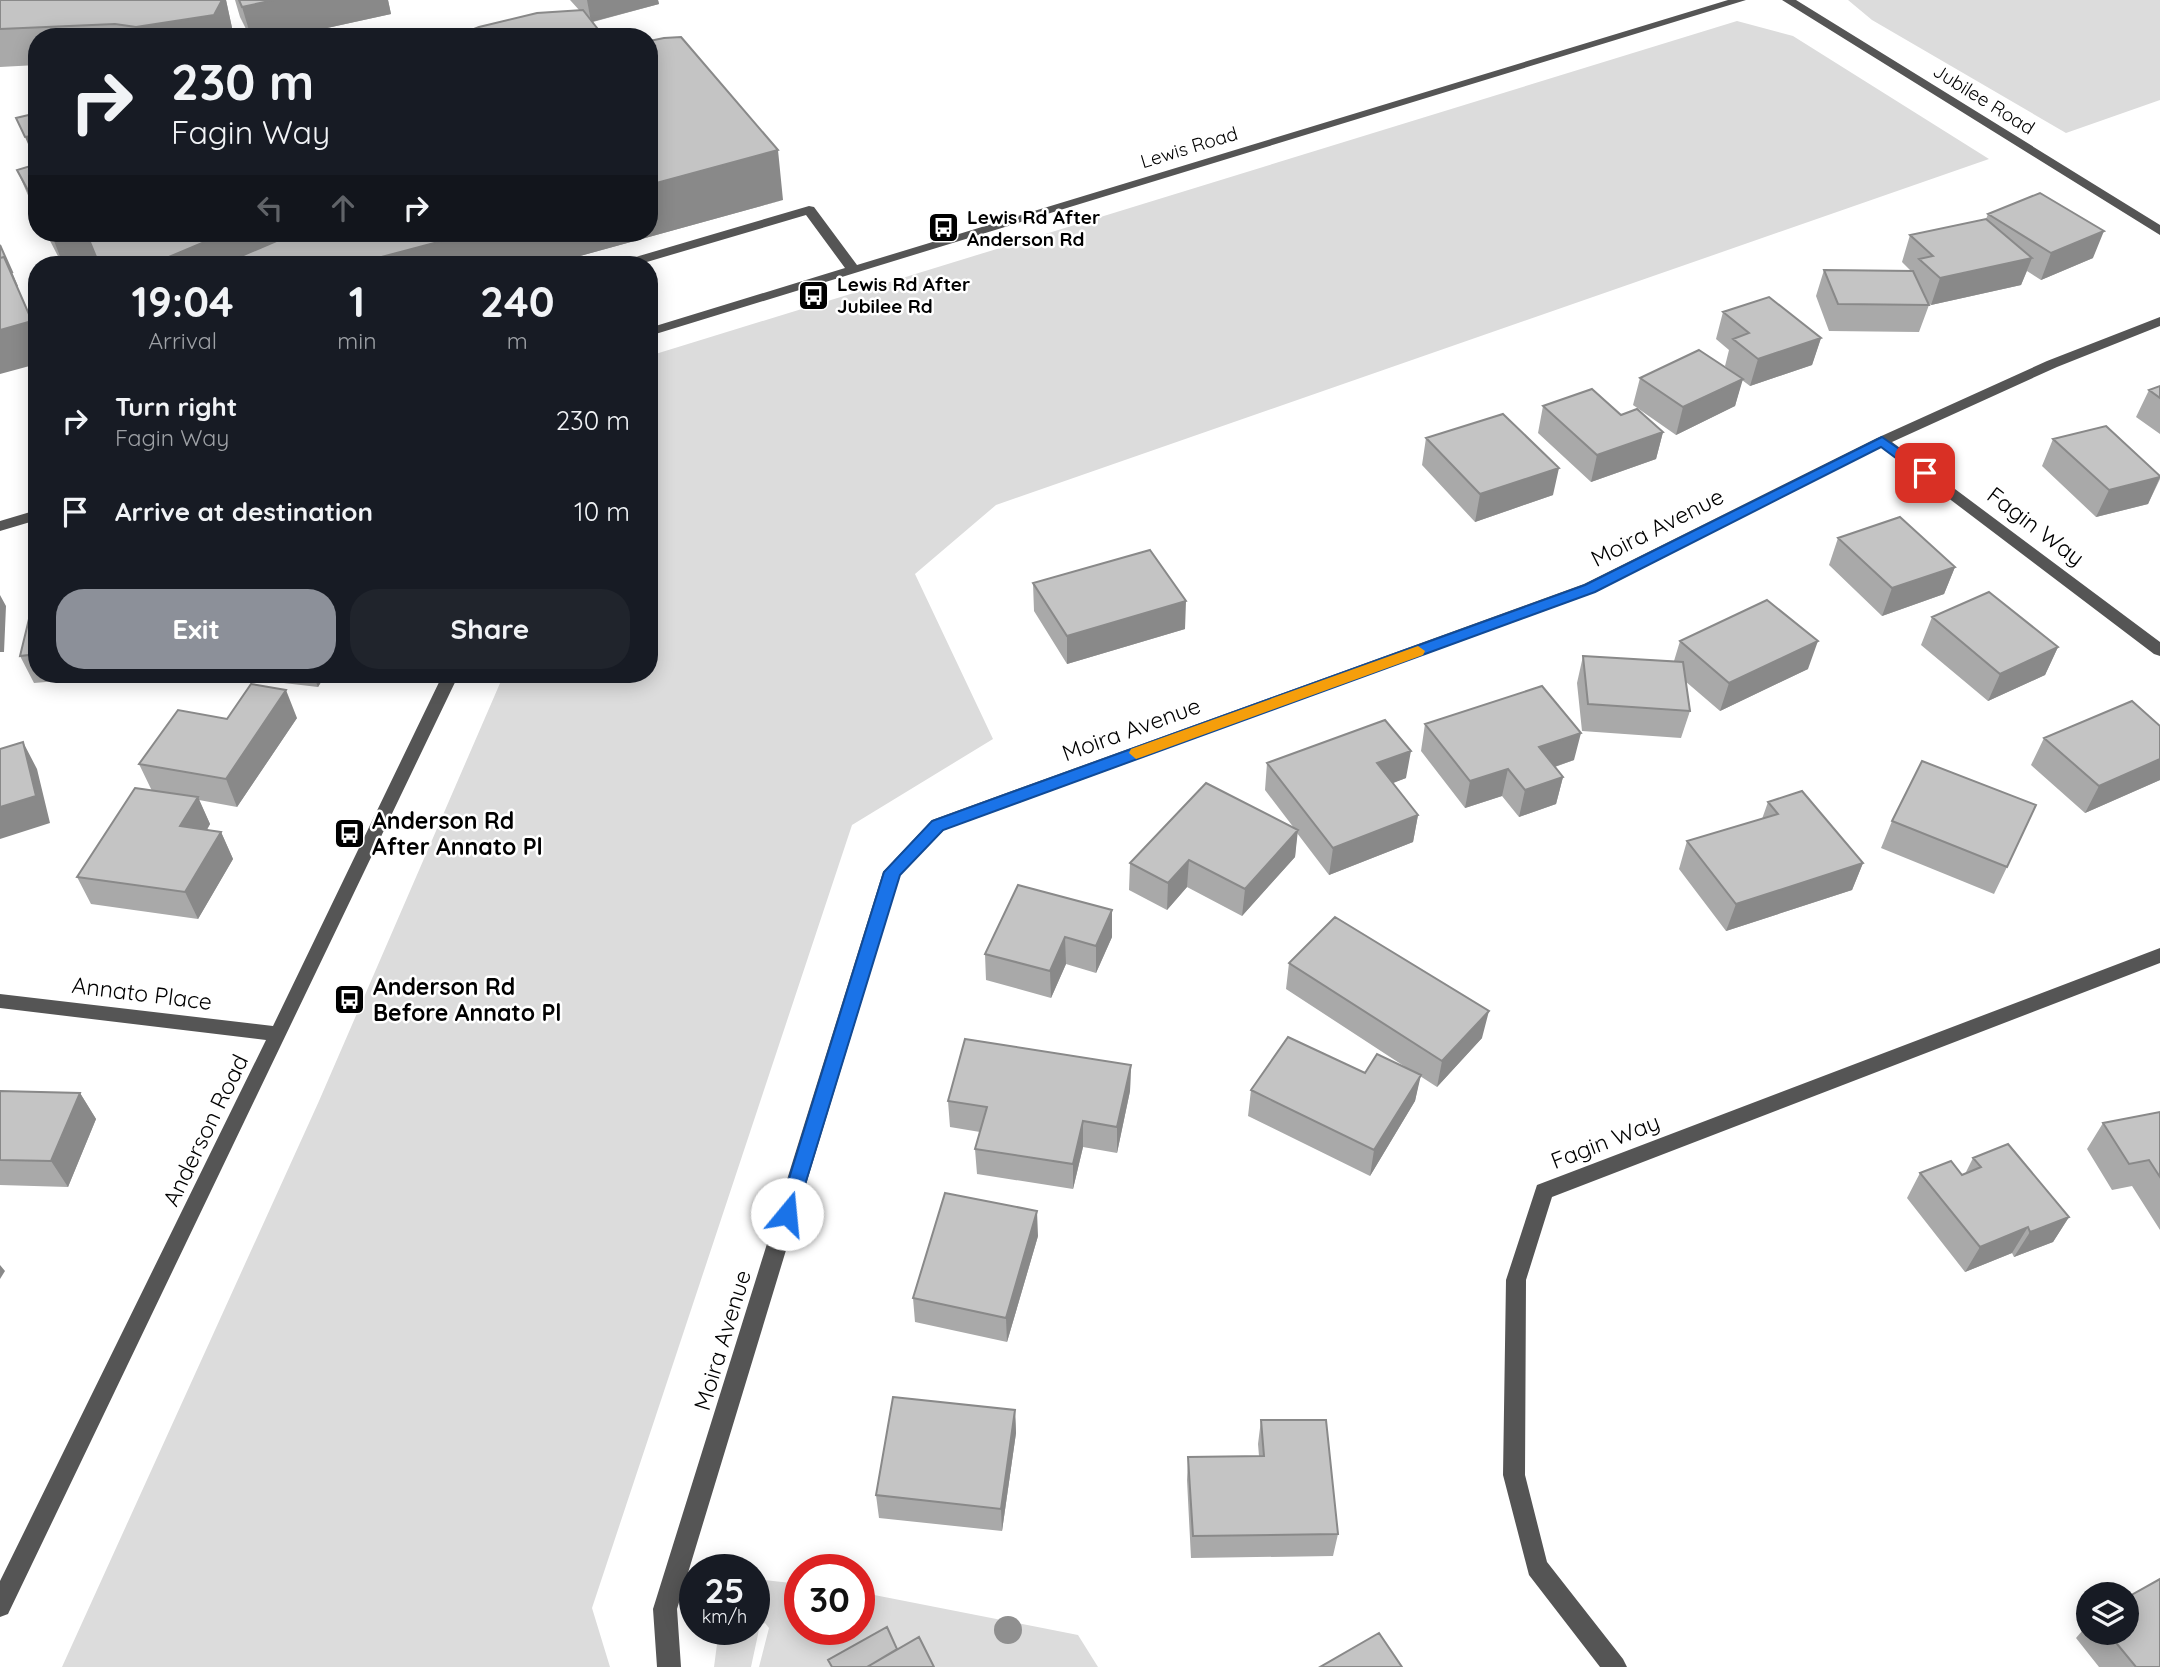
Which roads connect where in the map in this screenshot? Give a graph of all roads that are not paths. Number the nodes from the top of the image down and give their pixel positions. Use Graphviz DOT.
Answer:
graph roads {
  1 [pos="1740,0"];
  2 [pos="1788,0"];
  3 [pos="2160,232"];
  4 [pos="654,256"];
  5 [pos="853,270"];
  6 [pos="2160,321"];
  7 [pos="658,329"];
  8 [pos="1882,441"];
  9 [pos="28,518"];
  10 [pos="0,526"];
  11 [pos="2160,650"];
  12 [pos="447,683"];
  13 [pos="2160,955"];
  14 [pos="0,1001"];
  15 [pos="278,1034"];
  16 [pos="0,1606"];
  17 [pos="669,1667"];
  18 [pos="1615,1667"];
  1 -- 5 [label="street, Lewis Road"];
  2 -- 3 [label="street, Jubilee Road"];
  4 -- 5 [label="street"];
  5 -- 7 [label="street, Lewis Road"];
  6 -- 8 [label="street, Moira Avenue"];
  8 -- 11 [label="street, Fagin Way"];
  8 -- 17 [label="street, Moira Avenue"];
  9 -- 10 [label="street"];
  12 -- 15 [label="street, Anderson Road"];
  13 -- 18 [label="street, Fagin Way"];
  14 -- 15 [label="street, Annato Place"];
  15 -- 16 [label="street, Anderson Road"];
}
